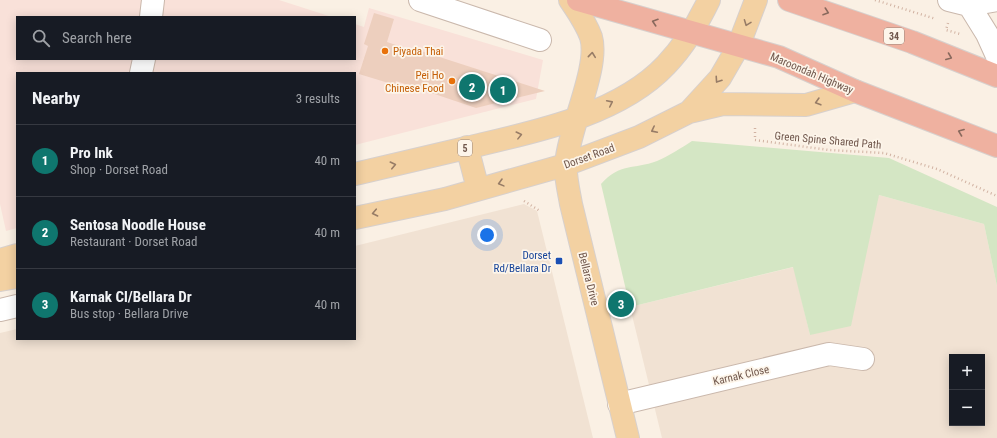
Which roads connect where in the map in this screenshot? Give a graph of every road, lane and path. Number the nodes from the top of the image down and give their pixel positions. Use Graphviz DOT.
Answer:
graph roads {
  1 [pos="153,0"];
  2 [pos="420,0"];
  3 [pos="570,0"];
  4 [pos="578,0"];
  5 [pos="709,0"];
  6 [pos="756,0"];
  7 [pos="794,0"];
  8 [pos="875,0"];
  9 [pos="997,0"];
  10 [pos="959,3"];
  11 [pos="151,16"];
  12 [pos="692,34"];
  13 [pos="968,36"];
  14 [pos="540,40"];
  15 [pos="738,47"];
  16 [pos="997,56"];
  17 [pos="144,60"];
  18 [pos="142,72"];
  19 [pos="997,76"];
  20 [pos="855,91"];
  21 [pos="754,104"];
  22 [pos="689,112"];
  23 [pos="575,120"];
  24 [pos="997,146"];
  25 [pos="467,147"];
  26 [pos="566,165"];
  27 [pos="356,174"];
  28 [pos="478,189"];
  29 [pos="997,196"];
  30 [pos="356,218"];
  31 [pos="16,256"];
  32 [pos="0,260"];
  33 [pos="16,277"];
  34 [pos="0,280"];
  35 [pos="16,306"];
  36 [pos="0,310"];
  37 [pos="862,359"];
  38 [pos="619,404"];
  39 [pos="628,438"];
  1 -- 11 [label="street"];
  2 -- 14 [label="street"];
  23 -- 3 [label="main road, Bellara Drive, one-way"];
  12 -- 4 [label="highway, Maroondah Highway, one-way"];
  5 -- 12 [label="main road, 5"];
  6 -- 15 [label="main road, Dorset Road, one-way"];
  7 -- 19 [label="highway, 34, one-way"];
  8 -- 13 [label="path"];
  9 -- 10 [label="street"];
  10 -- 16 [label="street"];
  12 -- 15 [label="highway, Maroondah Highway"];
  23 -- 12 [label="main road, 5, one-way"];
  15 -- 20 [label="highway, Maroondah Highway"];
  15 -- 22 [label="main road, Dorset Road, one-way"];
  17 -- 18 [label="street"];
  20 -- 21 [label="main road, one-way"];
  24 -- 20 [label="highway, Maroondah Highway, one-way"];
  21 -- 22 [label="main road"];
  21 -- 29 [label="path, Green Spine Shared Path"];
  22 -- 26 [label="main road, Dorset Road, one-way"];
  25 -- 23 [label="main road, 5, one-way"];
  23 -- 26 [label="main road, Bellara Drive"];
  27 -- 25 [label="main road, 5, one-way"];
  25 -- 28 [label="main road"];
  26 -- 28 [label="main road, Dorset Road, one-way"];
  26 -- 38 [label="main road, Bellara Drive"];
  28 -- 30 [label="main road, Dorset Road, one-way"];
  31 -- 32 [label="main road"];
  33 -- 34 [label="main road"];
  35 -- 36 [label="street"];
  37 -- 38 [label="street, Karnak Close"];
  38 -- 39 [label="main road, Bellara Drive"];
}
